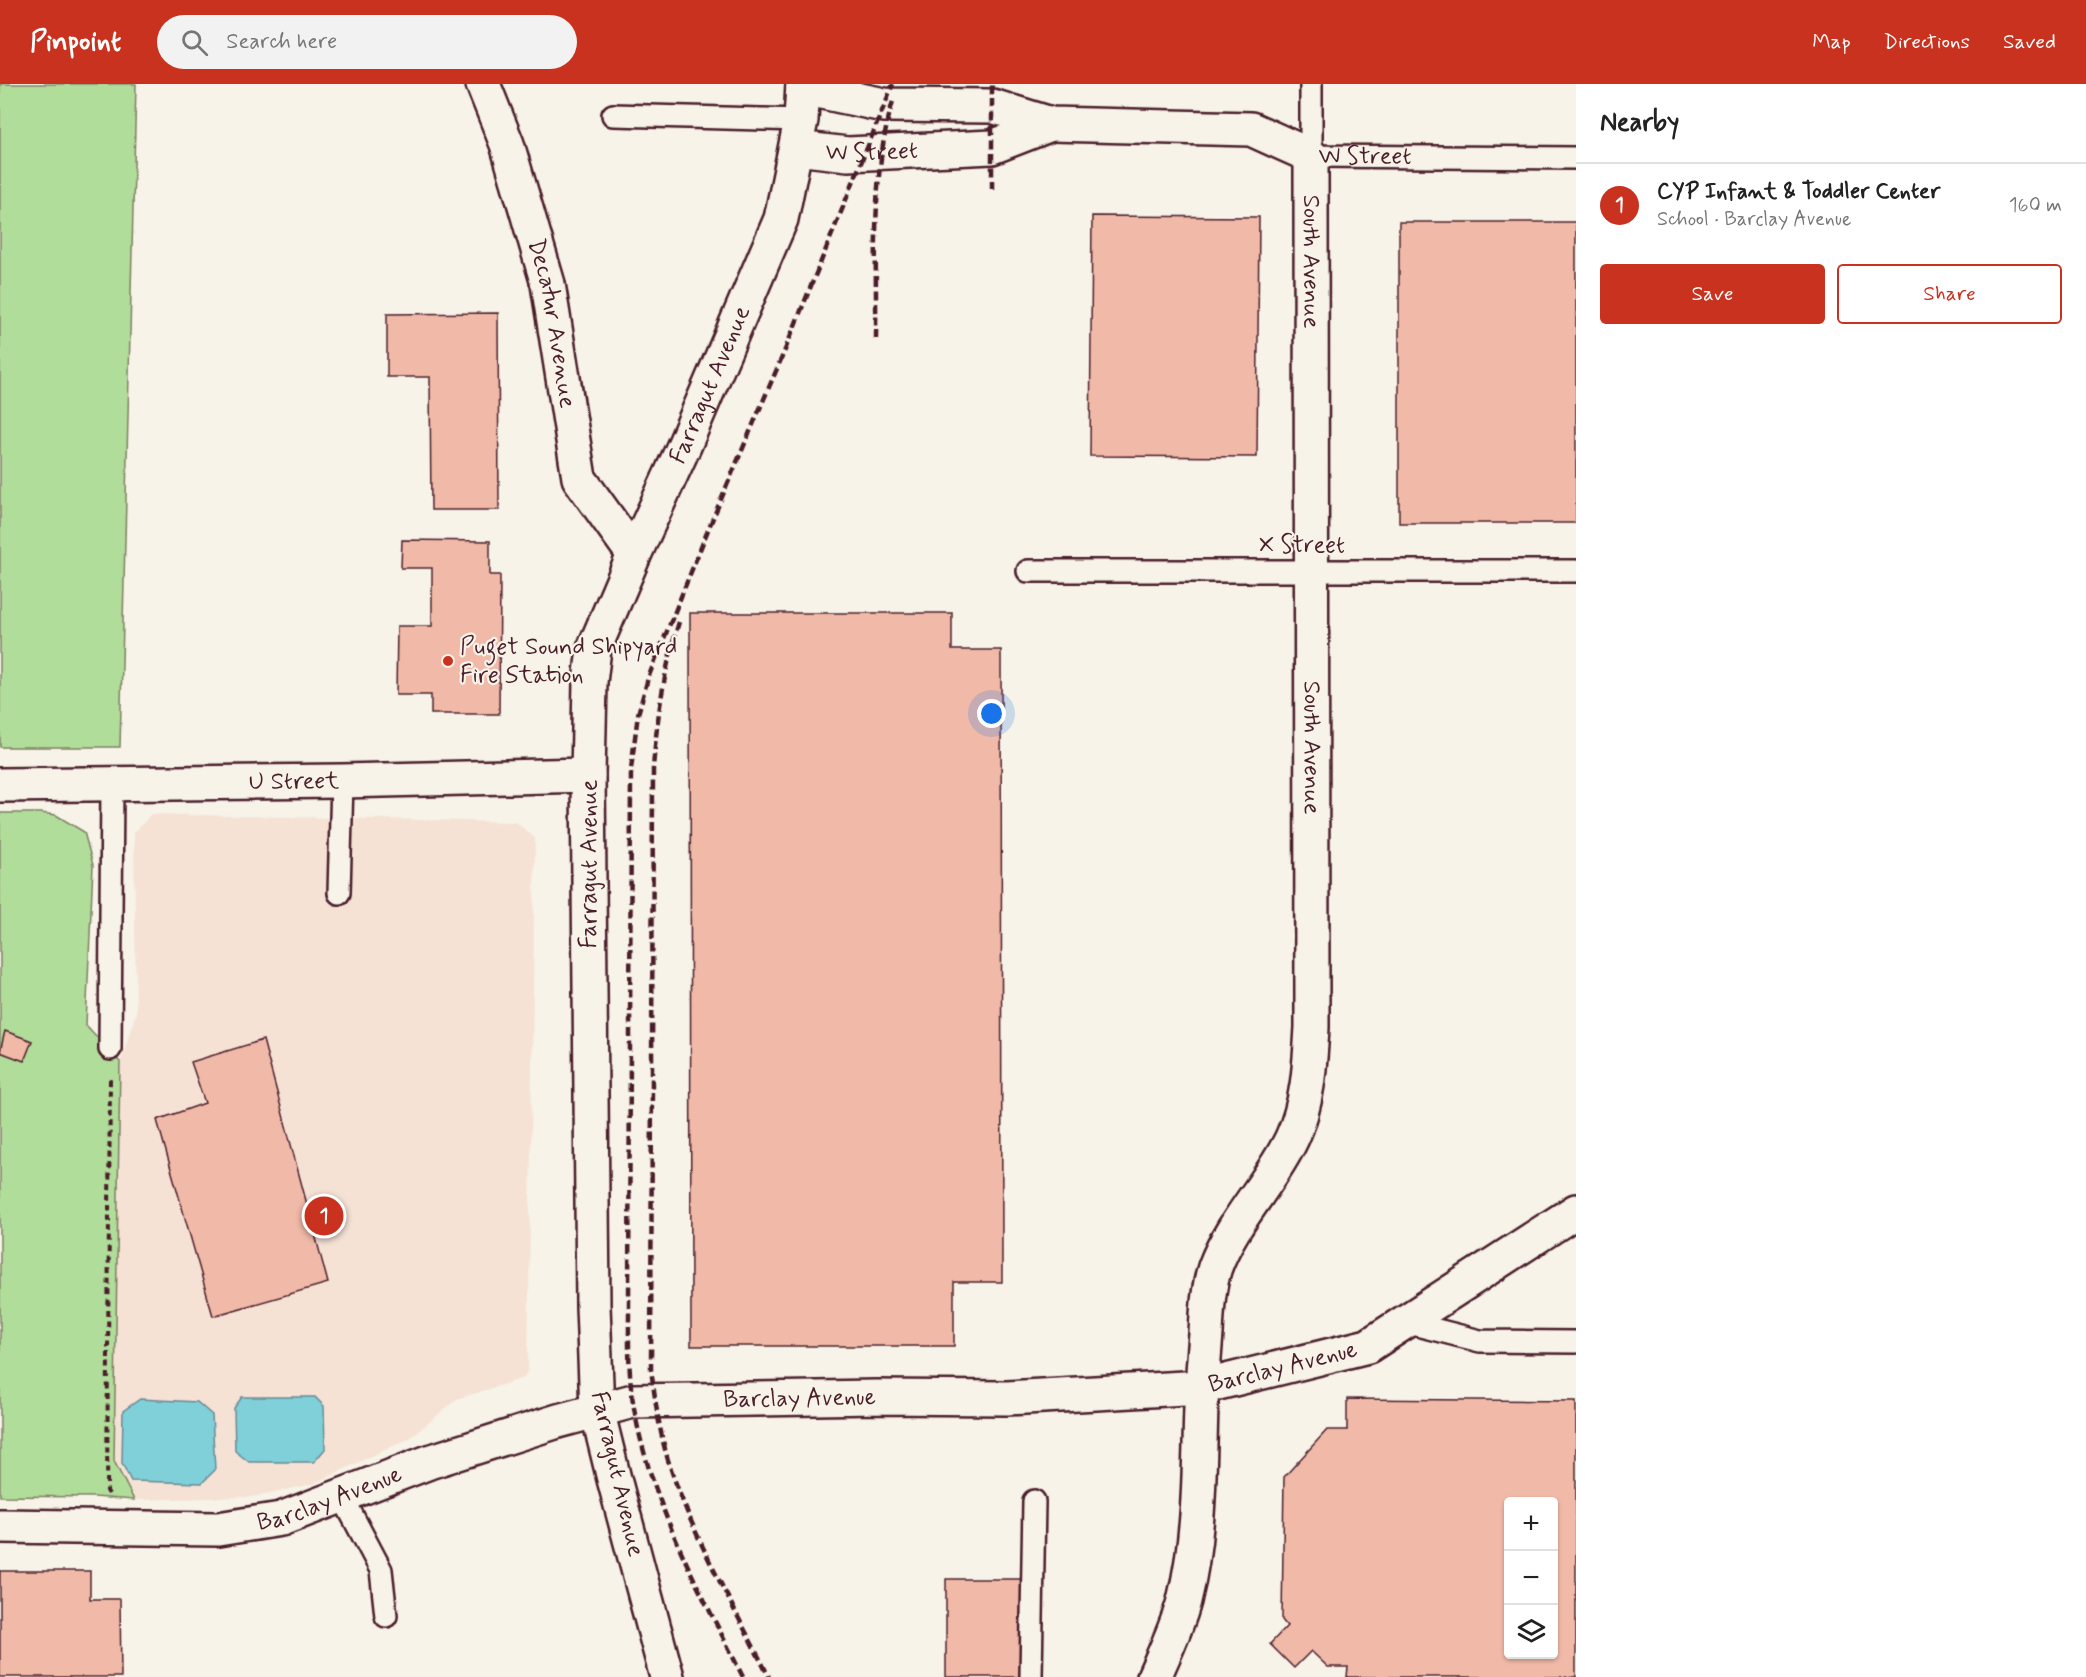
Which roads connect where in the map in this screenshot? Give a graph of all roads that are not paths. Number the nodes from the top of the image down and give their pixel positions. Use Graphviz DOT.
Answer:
graph roads {
  1 [pos="483,84"];
  2 [pos="1311,84"];
  3 [pos="804,85"];
  4 [pos="613,115"];
  5 [pos="1051,124"];
  6 [pos="798,134"];
  7 [pos="1311,156"];
  8 [pos="1576,158"];
  9 [pos="634,555"];
  10 [pos="1311,570"];
  11 [pos="1028,571"];
  12 [pos="1576,571"];
  13 [pos="588,775"];
  14 [pos="342,781"];
  15 [pos="0,784"];
  16 [pos="112,784"];
  17 [pos="339,893"];
  18 [pos="110,1049"];
  19 [pos="1576,1211"];
  20 [pos="1405,1322"];
  21 [pos="1576,1342"];
  22 [pos="1202,1387"];
  23 [pos="597,1410"];
  24 [pos="342,1496"];
  25 [pos="1034,1501"];
  26 [pos="0,1526"];
  27 [pos="386,1616"];
  28 [pos="668,1677"];
  29 [pos="1031,1677"];
  30 [pos="1154,1677"];
  1 -- 9 [label="street, Decatur Avenue"];
  2 -- 7 [label="lane, South Avenue"];
  3 -- 5 [label="street, W Street"];
  3 -- 6 [label="street, Farragut Avenue"];
  4 -- 6 [label="lane"];
  5 -- 6 [label="street, W Street"];
  5 -- 7 [label="street, W Street"];
  6 -- 9 [label="street, Farragut Avenue"];
  7 -- 8 [label="lane, W Street"];
  7 -- 10 [label="street, South Avenue"];
  9 -- 13 [label="street, Farragut Avenue"];
  10 -- 11 [label="lane, X Street"];
  10 -- 12 [label="lane, X Street"];
  10 -- 22 [label="street, South Avenue"];
  13 -- 14 [label="street, U Street"];
  13 -- 23 [label="street, Farragut Avenue"];
  14 -- 16 [label="street, U Street"];
  14 -- 17 [label="lane"];
  15 -- 16 [label="street, U Street"];
  16 -- 18 [label="lane"];
  19 -- 20 [label="street, Barclay Avenue"];
  20 -- 21 [label="lane"];
  20 -- 22 [label="street, Barclay Avenue"];
  22 -- 23 [label="street, Barclay Avenue"];
  22 -- 30 [label="street, South Avenue"];
  23 -- 24 [label="street, Barclay Avenue"];
  23 -- 28 [label="street, Farragut Avenue"];
  24 -- 26 [label="street, Barclay Avenue"];
  24 -- 27 [label="lane"];
  25 -- 29 [label="lane"];
}
